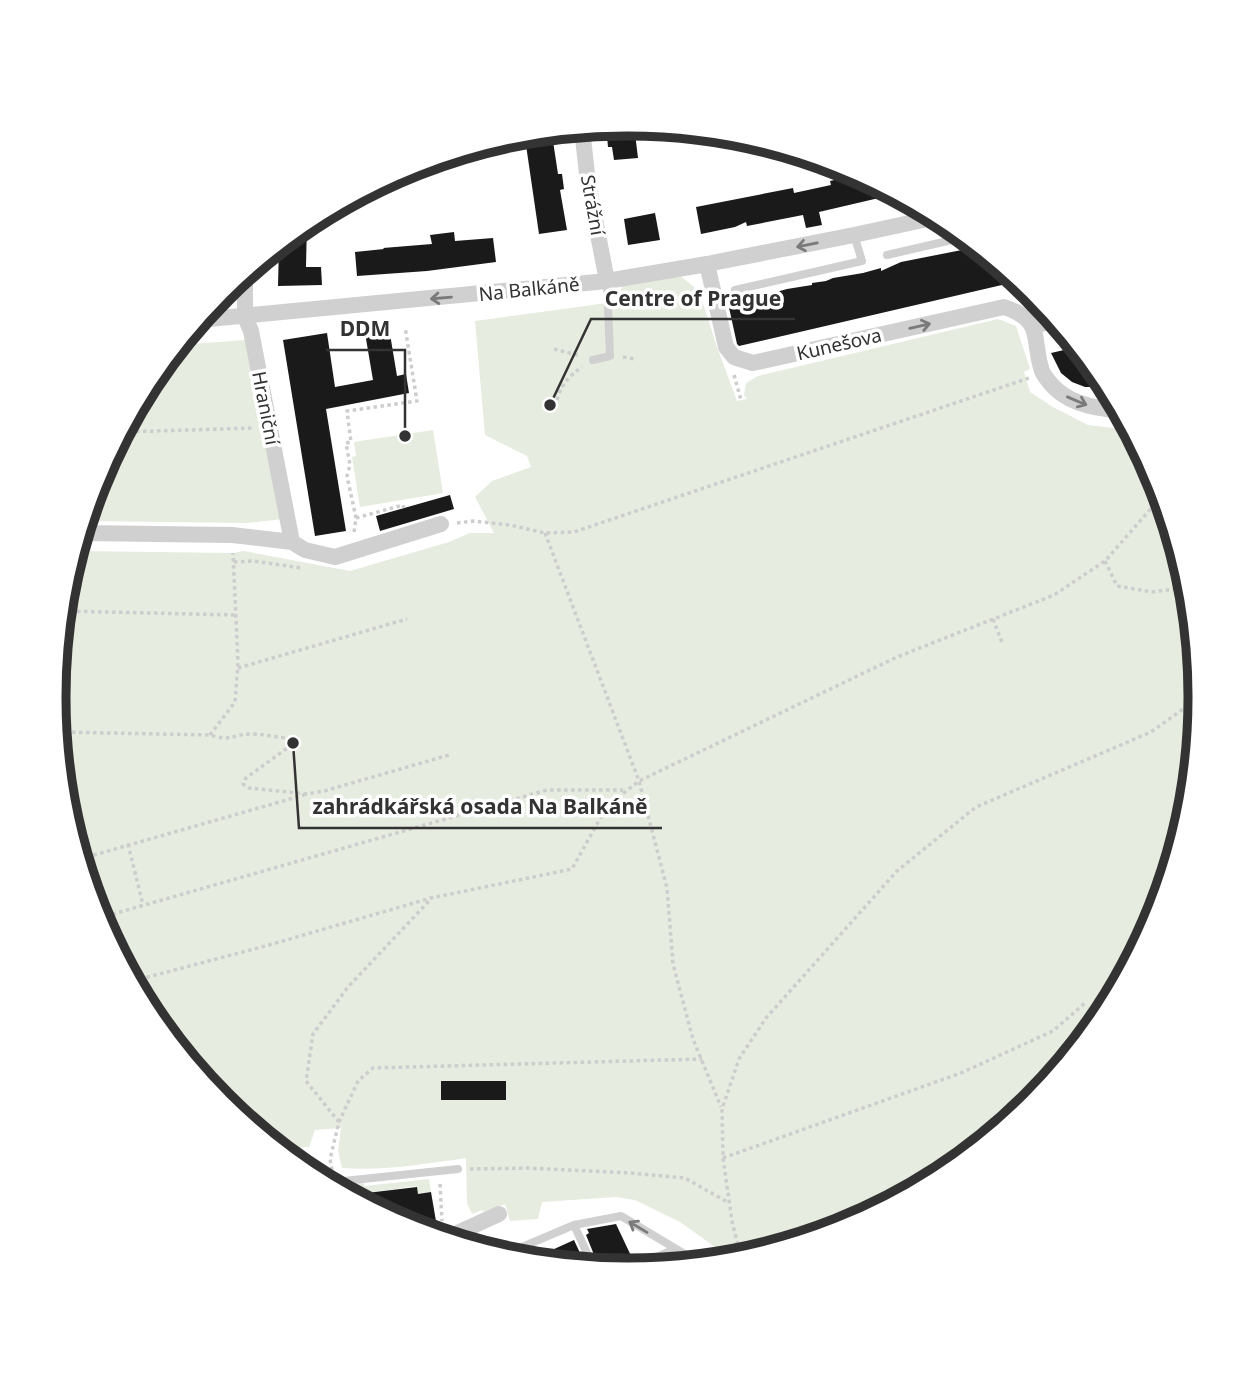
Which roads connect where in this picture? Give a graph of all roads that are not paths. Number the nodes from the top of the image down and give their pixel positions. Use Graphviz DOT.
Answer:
graph roads {
  1 [pos="583,139"];
  2 [pos="916,218"];
  3 [pos="854,235"];
  4 [pos="951,240"];
  5 [pos="887,255"];
  6 [pos="707,264"];
  7 [pos="607,281"];
  8 [pos="245,288"];
  9 [pos="734,290"];
  10 [pos="245,317"];
  11 [pos="214,319"];
  12 [pos="1044,323"];
  13 [pos="1034,326"];
  14 [pos="593,359"];
  15 [pos="1107,409"];
  16 [pos="441,524"];
  17 [pos="91,533"];
  18 [pos="292,542"];
  19 [pos="458,1169"];
  20 [pos="345,1181"];
  21 [pos="499,1214"];
  22 [pos="574,1225"];
  23 [pos="471,1235"];
  24 [pos="522,1248"];
  25 [pos="675,1249"];
  26 [pos="683,1254"];
  27 [pos="588,1256"];
  28 [pos="658,1256"];
  1 -- 7 [label="street, Strážní"];
  2 -- 3 [label="street, Na Balkáně"];
  3 -- 6 [label="street, Na Balkáně, one-way"];
  3 -- 9 [label="lane"];
  4 -- 5 [label="lane"];
  6 -- 7 [label="street, Na Balkáně"];
  6 -- 13 [label="street, Kunešova, one-way"];
  7 -- 10 [label="street, Na Balkáně, one-way"];
  7 -- 14 [label="lane"];
  8 -- 10 [label="street, Hraniční"];
  10 -- 11 [label="street, Na Balkáně"];
  10 -- 18 [label="street, Hraniční"];
  12 -- 13 [label="street"];
  13 -- 15 [label="street, one-way"];
  16 -- 18 [label="street"];
  17 -- 18 [label="street"];
  19 -- 20 [label="lane"];
  21 -- 23 [label="street"];
  22 -- 24 [label="lane"];
  25 -- 22 [label="lane, one-way"];
  22 -- 27 [label="lane"];
  25 -- 26 [label="lane"];
  25 -- 28 [label="lane"];
}
